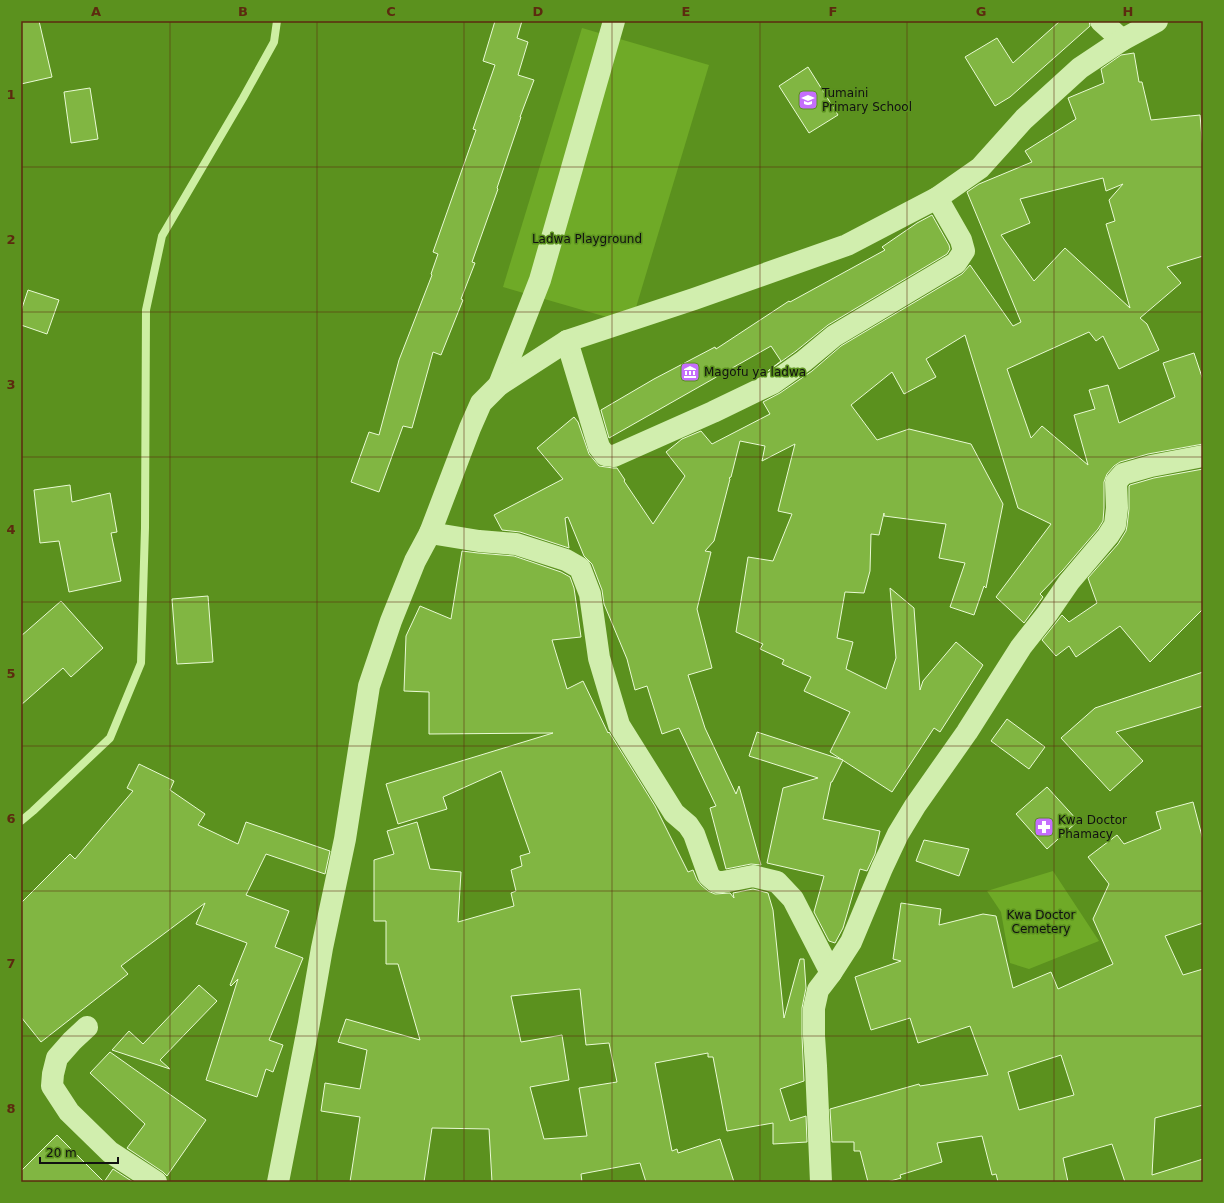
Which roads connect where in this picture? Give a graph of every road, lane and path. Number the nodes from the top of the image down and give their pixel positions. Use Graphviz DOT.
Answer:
graph roads {
  1 [pos="614,21"];
  2 [pos="1101,21"];
  3 [pos="1157,21"];
  4 [pos="1122,40"];
  5 [pos="937,198"];
  6 [pos="567,341"];
  7 [pos="499,385"];
  8 [pos="1203,456"];
  9 [pos="430,533"];
  10 [pos="832,973"];
  11 [pos="87,1027"];
  12 [pos="156,1182"];
  13 [pos="278,1182"];
  14 [pos="821,1182"];
  1 -- 7 [label="street"];
  2 -- 4 [label="street"];
  3 -- 4 [label="street"];
  4 -- 5 [label="street"];
  5 -- 6 [label="street"];
  5 -- 6 [label="street"];
  6 -- 7 [label="street"];
  7 -- 9 [label="street"];
  8 -- 10 [label="street"];
  9 -- 10 [label="street"];
  9 -- 13 [label="street"];
  10 -- 14 [label="street"];
  11 -- 12 [label="street"];
}
